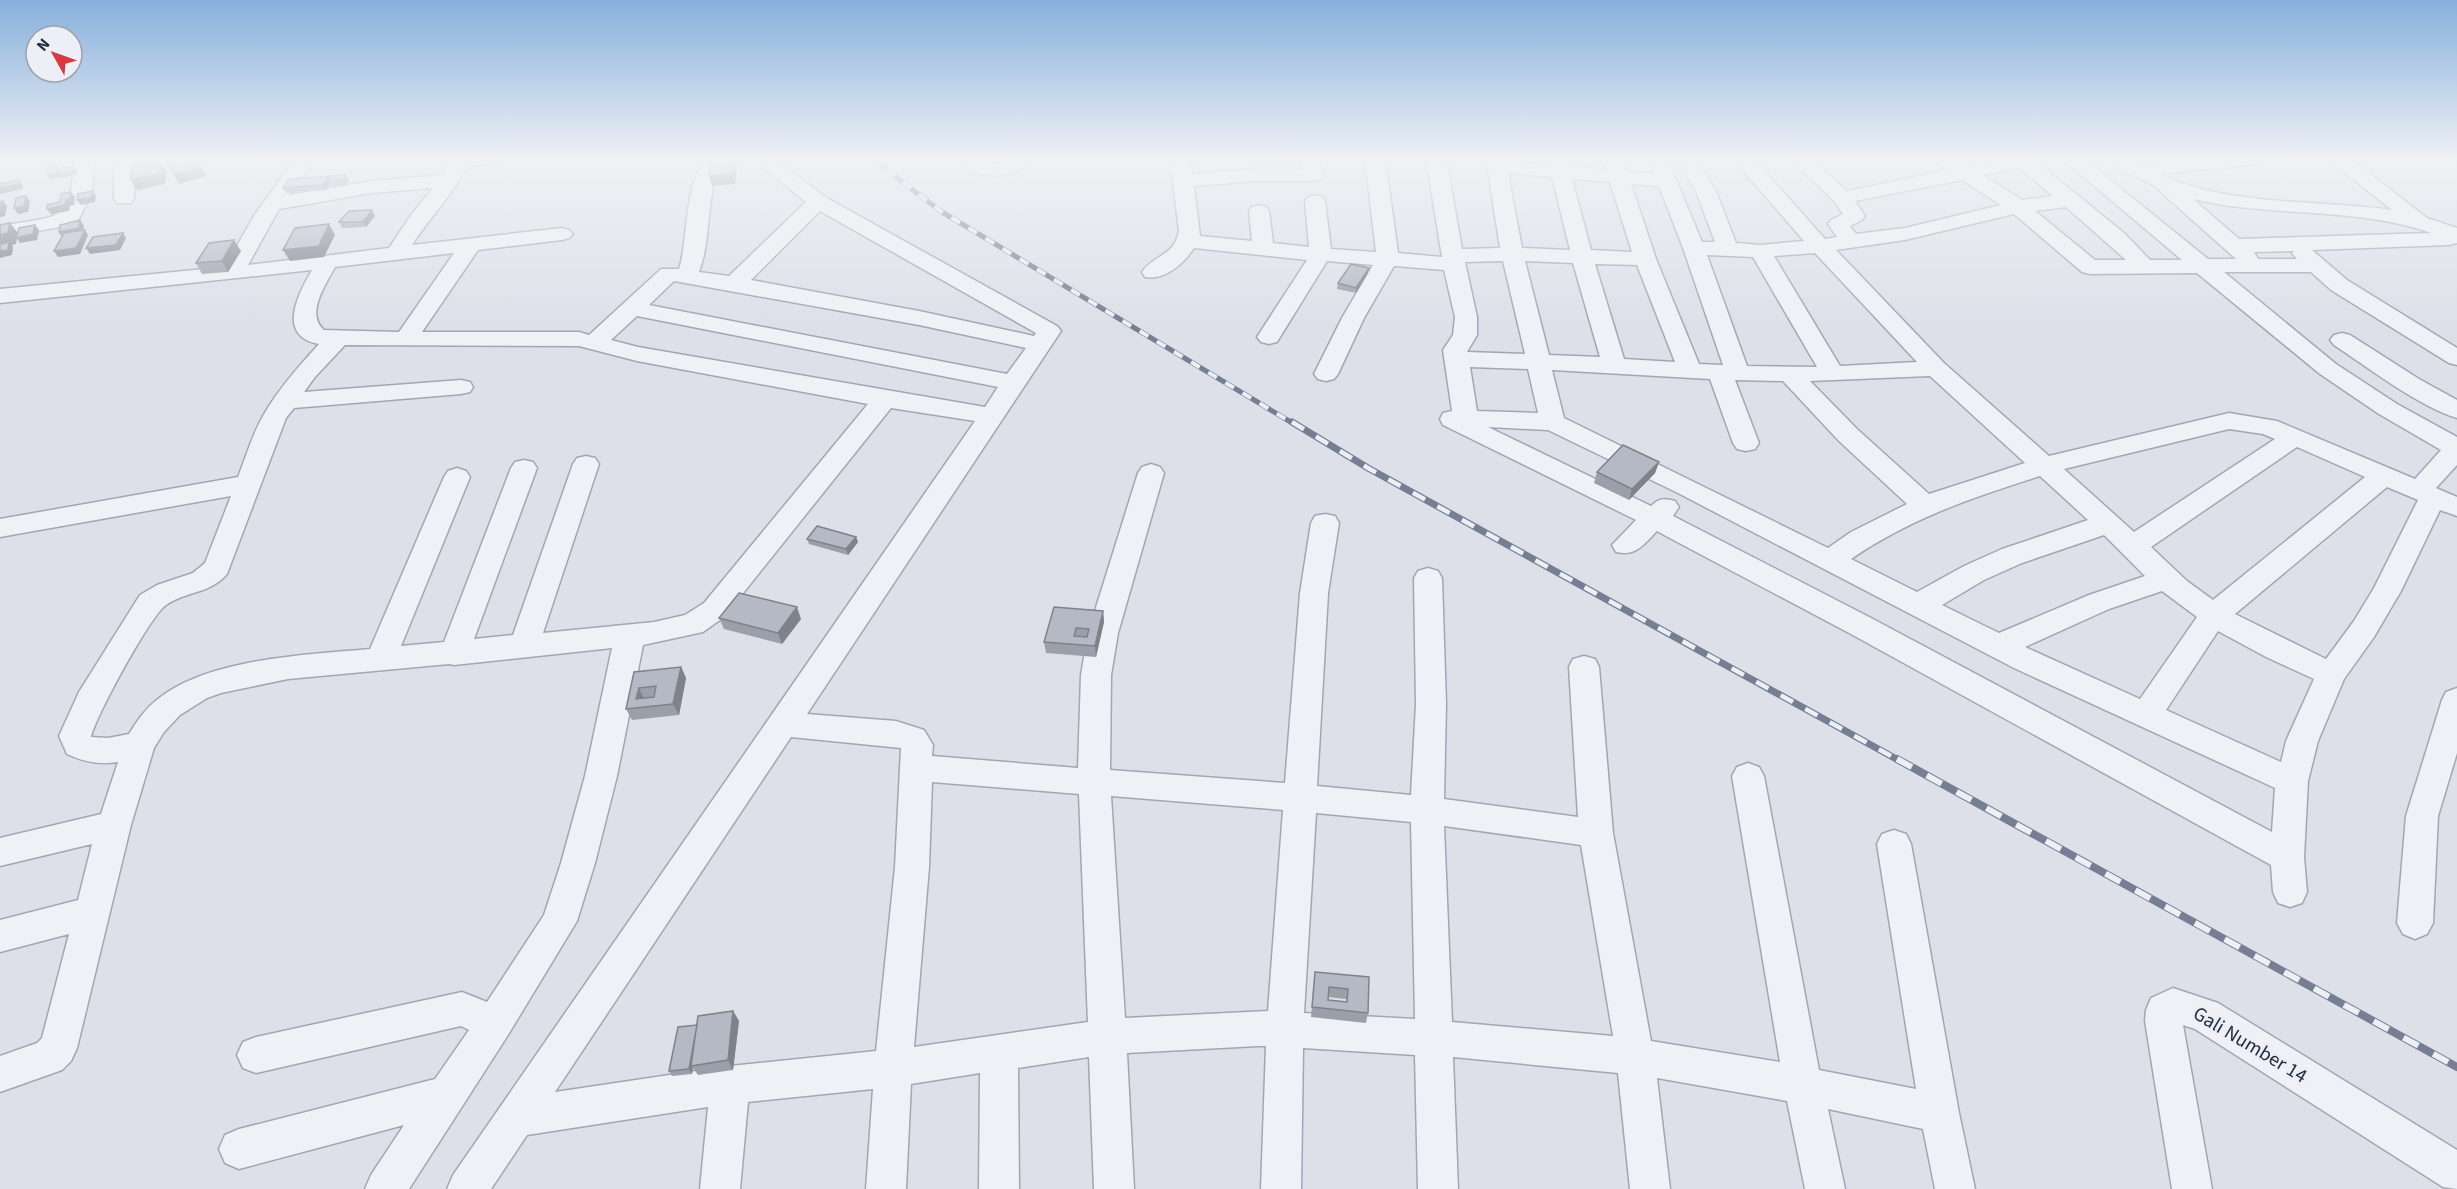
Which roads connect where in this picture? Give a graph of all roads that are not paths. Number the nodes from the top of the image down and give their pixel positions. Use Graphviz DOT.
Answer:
graph roads {
  1 [pos="72,213"];
  2 [pos="267,213"];
  3 [pos="423,213"];
  4 [pos="699,213"];
  5 [pos="805,213"];
  6 [pos="840,213"];
  7 [pos="1187,213"];
  8 [pos="1259,213"];
  9 [pos="1316,213"];
  10 [pos="1382,213"];
  11 [pos="1445,213"];
  12 [pos="1505,213"];
  13 [pos="1571,213"];
  14 [pos="1630,213"];
  15 [pos="1679,213"];
  16 [pos="1714,213"];
  17 [pos="1791,213"];
  18 [pos="1853,213"];
  19 [pos="1991,213"];
  20 [pos="2026,213"];
  21 [pos="2086,213"];
  22 [pos="2138,213"];
  23 [pos="2197,213"];
  24 [pos="2363,213"];
  25 [pos="2410,213"];
  26 [pos="2421,222"];
  27 [pos="0,232"];
  28 [pos="562,234"];
  29 [pos="2457,237"];
  30 [pos="1189,241"];
  31 [pos="1851,242"];
  32 [pos="2294,245"];
  33 [pos="470,246"];
  34 [pos="1820,246"];
  35 [pos="2236,246"];
  36 [pos="1694,248"];
  37 [pos="1263,249"];
  38 [pos="1728,250"];
  39 [pos="1760,251"];
  40 [pos="396,254"];
  41 [pos="1321,254"];
  42 [pos="1512,255"];
  43 [pos="1582,256"];
  44 [pos="1388,258"];
  45 [pos="1645,259"];
  46 [pos="1453,260"];
  47 [pos="327,263"];
  48 [pos="2317,265"];
  49 [pos="2144,266"];
  50 [pos="2202,266"];
  51 [pos="2256,266"];
  52 [pos="1153,272"];
  53 [pos="233,273"];
  54 [pos="687,275"];
  55 [pos="734,284"];
  56 [pos="0,296"];
  57 [pos="632,308"];
  58 [pos="339,337"];
  59 [pos="1269,337"];
  60 [pos="406,339"];
  61 [pos="2342,340"];
  62 [pos="594,343"];
  63 [pos="1039,344"];
  64 [pos="2457,358"];
  65 [pos="1455,360"];
  66 [pos="1540,362"];
  67 [pos="1614,364"];
  68 [pos="1936,368"];
  69 [pos="1690,371"];
  70 [pos="1832,372"];
  71 [pos="1729,373"];
  72 [pos="1789,373"];
  73 [pos="1326,374"];
  74 [pos="1013,383"];
  75 [pos="461,387"];
  76 [pos="885,399"];
  77 [pos="284,401"];
  78 [pos="2457,410"];
  79 [pos="992,416"];
  80 [pos="1466,419"];
  81 [pos="1554,422"];
  82 [pos="2295,437"];
  83 [pos="1746,443"];
  84 [pos="2457,448"];
  85 [pos="586,464"];
  86 [pos="2043,465"];
  87 [pos="524,468"];
  88 [pos="1151,473"];
  89 [pos="2384,476"];
  90 [pos="457,477"];
  91 [pos="249,483"];
  92 [pos="1687,487"];
  93 [pos="2436,498"];
  94 [pos="1925,506"];
  95 [pos="1654,518"];
  96 [pos="1325,523"];
  97 [pos="2109,524"];
  98 [pos="0,528"];
  99 [pos="1626,545"];
  100 [pos="2133,546"];
  101 [pos="1830,560"];
  102 [pos="1428,578"];
  103 [pos="2163,578"];
  104 [pos="1918,605"];
  105 [pos="2213,616"];
  106 [pos="630,634"];
  107 [pos="524,646"];
  108 [pos="1998,646"];
  109 [pos="454,654"];
  110 [pos="381,658"];
  111 [pos="1584,667"];
  112 [pos="2331,674"];
  113 [pos="2457,700"];
  114 [pos="2145,716"];
  115 [pos="783,724"];
  116 [pos="139,745"];
  117 [pos="915,768"];
  118 [pos="1748,776"];
  119 [pos="1094,782"];
  120 [pos="2292,782"];
  121 [pos="1302,798"];
  122 [pos="1427,810"];
  123 [pos="114,825"];
  124 [pos="1596,833"];
  125 [pos="1894,844"];
  126 [pos="0,852"];
  127 [pos="2287,857"];
  128 [pos="2290,892"];
  129 [pos="92,912"];
  130 [pos="2415,922"];
  131 [pos="0,936"];
  132 [pos="495,1023"];
  133 [pos="1285,1028"];
  134 [pos="1106,1037"];
  135 [pos="1434,1038"];
  136 [pos="999,1054"];
  137 [pos="256,1055"];
  138 [pos="1635,1056"];
  139 [pos="893,1068"];
  140 [pos="0,1074"];
  141 [pos="730,1085"];
  142 [pos="1803,1086"];
  143 [pos="447,1095"];
  144 [pos="1939,1113"];
  145 [pos="516,1117"];
  146 [pos="239,1149"];
  147 [pos="2457,1173"];
  148 [pos="385,1189"];
  149 [pos="467,1189"];
  150 [pos="720,1189"];
  151 [pos="886,1189"];
  152 [pos="999,1189"];
  153 [pos="1114,1189"];
  154 [pos="1281,1189"];
  155 [pos="1438,1189"];
  156 [pos="1650,1189"];
  157 [pos="1825,1189"];
  158 [pos="1955,1189"];
  159 [pos="2192,1189"];
  1 -- 27 [label="street"];
  2 -- 53 [label="street"];
  3 -- 40 [label="street"];
  4 -- 54 [label="street"];
  5 -- 55 [label="street"];
  6 -- 63 [label="street"];
  7 -- 30 [label="street"];
  8 -- 37 [label="street"];
  9 -- 41 [label="street"];
  10 -- 44 [label="street"];
  11 -- 46 [label="street"];
  12 -- 42 [label="street"];
  13 -- 43 [label="street"];
  14 -- 45 [label="street"];
  15 -- 36 [label="street"];
  16 -- 38 [label="street"];
  17 -- 34 [label="street"];
  18 -- 31 [label="street"];
  19 -- 31 [label="street"];
  20 -- 49 [label="street"];
  21 -- 49 [label="street"];
  22 -- 50 [label="street"];
  23 -- 35 [label="street"];
  24 -- 26 [label="street"];
  25 -- 26 [label="street"];
  26 -- 29 [label="street"];
  28 -- 33 [label="street"];
  29 -- 32 [label="street"];
  30 -- 37 [label="street"];
  30 -- 52 [label="street"];
  31 -- 34 [label="street"];
  32 -- 35 [label="street"];
  32 -- 48 [label="street"];
  33 -- 40 [label="street"];
  33 -- 60 [label="street"];
  34 -- 39 [label="street"];
  34 -- 68 [label="street"];
  35 -- 51 [label="street"];
  36 -- 38 [label="street"];
  36 -- 71 [label="street"];
  37 -- 41 [label="street"];
  38 -- 39 [label="street"];
  39 -- 70 [label="street"];
  40 -- 47 [label="street"];
  41 -- 44 [label="street"];
  41 -- 59 [label="street"];
  42 -- 43 [label="street"];
  42 -- 46 [label="street"];
  42 -- 66 [label="street"];
  43 -- 45 [label="street"];
  43 -- 67 [label="street"];
  44 -- 46 [label="street"];
  44 -- 73 [label="street"];
  45 -- 69 [label="street"];
  46 -- 65 [label="street"];
  47 -- 53 [label="street"];
  47 -- 58 [label="street"];
  48 -- 51 [label="street"];
  48 -- 64 [label="street"];
  49 -- 50 [label="street"];
  50 -- 51 [label="street"];
  50 -- 84 [label="street"];
  53 -- 56 [label="street"];
  54 -- 55 [label="street"];
  54 -- 57 [label="street"];
  55 -- 63 [label="street"];
  57 -- 62 [label="street"];
  57 -- 74 [label="street"];
  58 -- 60 [label="street"];
  58 -- 77 [label="street"];
  60 -- 62 [label="street"];
  61 -- 78 [label="street"];
  62 -- 76 [label="street"];
  63 -- 74 [label="street"];
  65 -- 66 [label="street"];
  65 -- 80 [label="street"];
  66 -- 67 [label="street"];
  66 -- 81 [label="street"];
  67 -- 69 [label="street"];
  68 -- 70 [label="street"];
  68 -- 86 [label="street"];
  69 -- 71 [label="street"];
  70 -- 72 [label="street"];
  71 -- 72 [label="street"];
  71 -- 83 [label="street"];
  72 -- 94 [label="street"];
  74 -- 79 [label="street"];
  75 -- 77 [label="street"];
  76 -- 79 [label="street"];
  76 -- 106 [label="street"];
  77 -- 91 [label="street"];
  79 -- 115 [label="street"];
  80 -- 81 [label="street"];
  80 -- 95 [label="street"];
  81 -- 92 [label="street"];
  82 -- 86 [label="street"];
  82 -- 89 [label="street"];
  82 -- 100 [label="street"];
  84 -- 93 [label="street"];
  85 -- 107 [label="street"];
  86 -- 94 [label="street"];
  86 -- 97 [label="street"];
  87 -- 109 [label="street"];
  88 -- 119 [label="street"];
  89 -- 93 [label="street"];
  89 -- 105 [label="street"];
  90 -- 110 [label="street"];
  91 -- 98 [label="street"];
  91 -- 116 [label="street"];
  92 -- 95 [label="street"];
  92 -- 101 [label="street"];
  93 -- 112 [label="street"];
  94 -- 101 [label="street"];
  95 -- 99 [label="street"];
  95 -- 127 [label="street"];
  96 -- 121 [label="street"];
  97 -- 100 [label="street"];
  97 -- 104 [label="street"];
  100 -- 103 [label="street"];
  101 -- 104 [label="street"];
  102 -- 122 [label="street"];
  103 -- 105 [label="street"];
  103 -- 108 [label="street"];
  104 -- 108 [label="street"];
  105 -- 112 [label="street"];
  105 -- 114 [label="street"];
  106 -- 107 [label="street"];
  106 -- 132 [label="street"];
  107 -- 109 [label="street"];
  108 -- 114 [label="street"];
  109 -- 110 [label="street"];
  110 -- 116 [label="street"];
  111 -- 124 [label="street"];
  112 -- 120 [label="street"];
  113 -- 130 [label="street"];
  114 -- 120 [label="street"];
  115 -- 117 [label="street"];
  115 -- 145 [label="street"];
  116 -- 123 [label="street"];
  117 -- 119 [label="street"];
  117 -- 139 [label="street"];
  118 -- 142 [label="street"];
  119 -- 121 [label="street"];
  119 -- 134 [label="street"];
  120 -- 127 [label="street"];
  121 -- 122 [label="street"];
  121 -- 133 [label="street"];
  122 -- 124 [label="street"];
  122 -- 135 [label="street"];
  123 -- 126 [label="street"];
  123 -- 129 [label="street"];
  124 -- 138 [label="street"];
  125 -- 144 [label="street"];
  127 -- 128 [label="street"];
  129 -- 131 [label="street"];
  129 -- 140 [label="street"];
  132 -- 137 [label="street"];
  132 -- 143 [label="street"];
  133 -- 134 [label="street"];
  133 -- 135 [label="street"];
  133 -- 154 [label="street"];
  134 -- 136 [label="street"];
  134 -- 153 [label="street"];
  135 -- 138 [label="street"];
  135 -- 155 [label="street"];
  136 -- 139 [label="street"];
  136 -- 152 [label="street"];
  138 -- 142 [label="street"];
  138 -- 156 [label="street"];
  139 -- 141 [label="street"];
  139 -- 151 [label="street"];
  141 -- 145 [label="street"];
  141 -- 150 [label="street"];
  142 -- 144 [label="street"];
  142 -- 157 [label="street"];
  143 -- 146 [label="street"];
  143 -- 148 [label="street"];
  144 -- 158 [label="street"];
  145 -- 149 [label="street"];
  147 -- 159 [label="street, Gali Number 14"];
}
